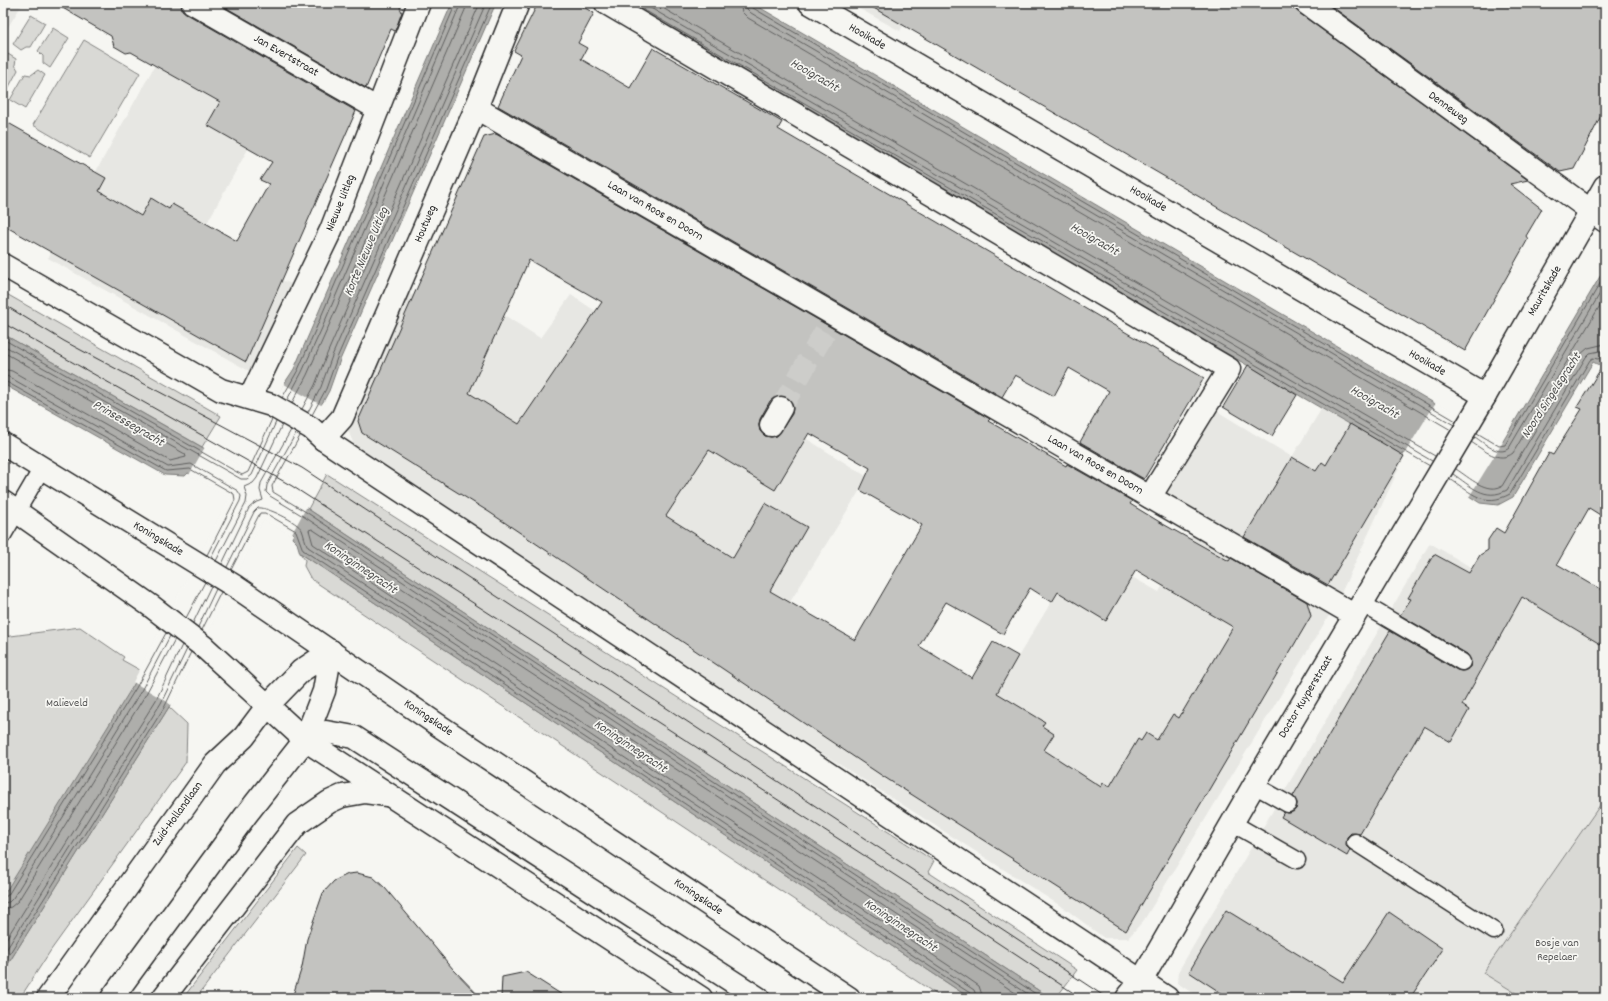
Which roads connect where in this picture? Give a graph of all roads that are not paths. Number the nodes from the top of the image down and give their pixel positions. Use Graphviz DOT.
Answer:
graph roads {
  1 [pos="193,3"];
  2 [pos="419,3"];
  3 [pos="518,3"];
  4 [pos="606,3"];
  5 [pos="810,3"];
  6 [pos="1306,3"];
  7 [pos="835,9"];
  8 [pos="476,108"];
  9 [pos="378,109"];
  10 [pos="1605,186"];
  11 [pos="1598,216"];
  12 [pos="3,265"];
  13 [pos="1485,396"];
  14 [pos="250,398"];
  15 [pos="317,434"];
  16 [pos="3,444"];
  17 [pos="42,468"];
  18 [pos="1150,497"];
  19 [pos="10,506"];
  20 [pos="3,535"];
  21 [pos="1358,609"];
  22 [pos="331,651"];
  23 [pos="1462,662"];
  24 [pos="268,705"];
  25 [pos="305,740"];
  26 [pos="1254,785"];
  27 [pos="388,795"];
  28 [pos="1288,804"];
  29 [pos="1232,823"];
  30 [pos="1355,842"];
  31 [pos="1297,860"];
  32 [pos="1494,931"];
  33 [pos="1140,981"];
  34 [pos="48,998"];
  35 [pos="112,998"];
  36 [pos="163,998"];
  37 [pos="701,998"];
  38 [pos="758,998"];
  39 [pos="849,998"];
  40 [pos="1127,998"];
  41 [pos="1167,998"];
  1 -- 9 [label="street, Jan Evertstraat"];
  2 -- 9 [label="street, Nieuwe Uitleg"];
  3 -- 8 [label="street, Houtweg"];
  4 -- 18 [label="street"];
  5 -- 7 [label="street, Hooikade"];
  6 -- 11 [label="street, Denneweg"];
  7 -- 13 [label="street, Hooikade"];
  8 -- 15 [label="street, Houtweg"];
  8 -- 18 [label="street, Laan van Roos en Doorn"];
  9 -- 14 [label="street, Nieuwe Uitleg"];
  10 -- 11 [label="street, Mauritskade"];
  11 -- 13 [label="street, Mauritskade"];
  12 -- 14 [label="street"];
  13 -- 21 [label="street, Doctor Kuyperstraat"];
  14 -- 15 [label="street"];
  15 -- 33 [label="street"];
  16 -- 17 [label="street, Koningskade"];
  17 -- 19 [label="lane"];
  17 -- 22 [label="street, Koningskade"];
  18 -- 21 [label="street, Laan van Roos en Doorn"];
  19 -- 20 [label="lane"];
  19 -- 24 [label="street"];
  21 -- 23 [label="lane"];
  21 -- 26 [label="street, Doctor Kuyperstraat"];
  22 -- 24 [label="street, Zuid-Hollandlaan"];
  22 -- 25 [label="street"];
  22 -- 39 [label="street, Koningskade"];
  24 -- 25 [label="street"];
  24 -- 34 [label="street, Zuid-Hollandlaan"];
  25 -- 27 [label="street"];
  25 -- 35 [label="street"];
  25 -- 38 [label="street"];
  26 -- 28 [label="lane"];
  26 -- 29 [label="street, Doctor Kuyperstraat"];
  27 -- 36 [label="street"];
  27 -- 37 [label="street"];
  29 -- 31 [label="lane"];
  29 -- 33 [label="street, Doctor Kuyperstraat"];
  30 -- 32 [label="lane"];
  33 -- 40 [label="street, Doctor Kuyperstraat"];
  33 -- 41 [label="street"];
}
